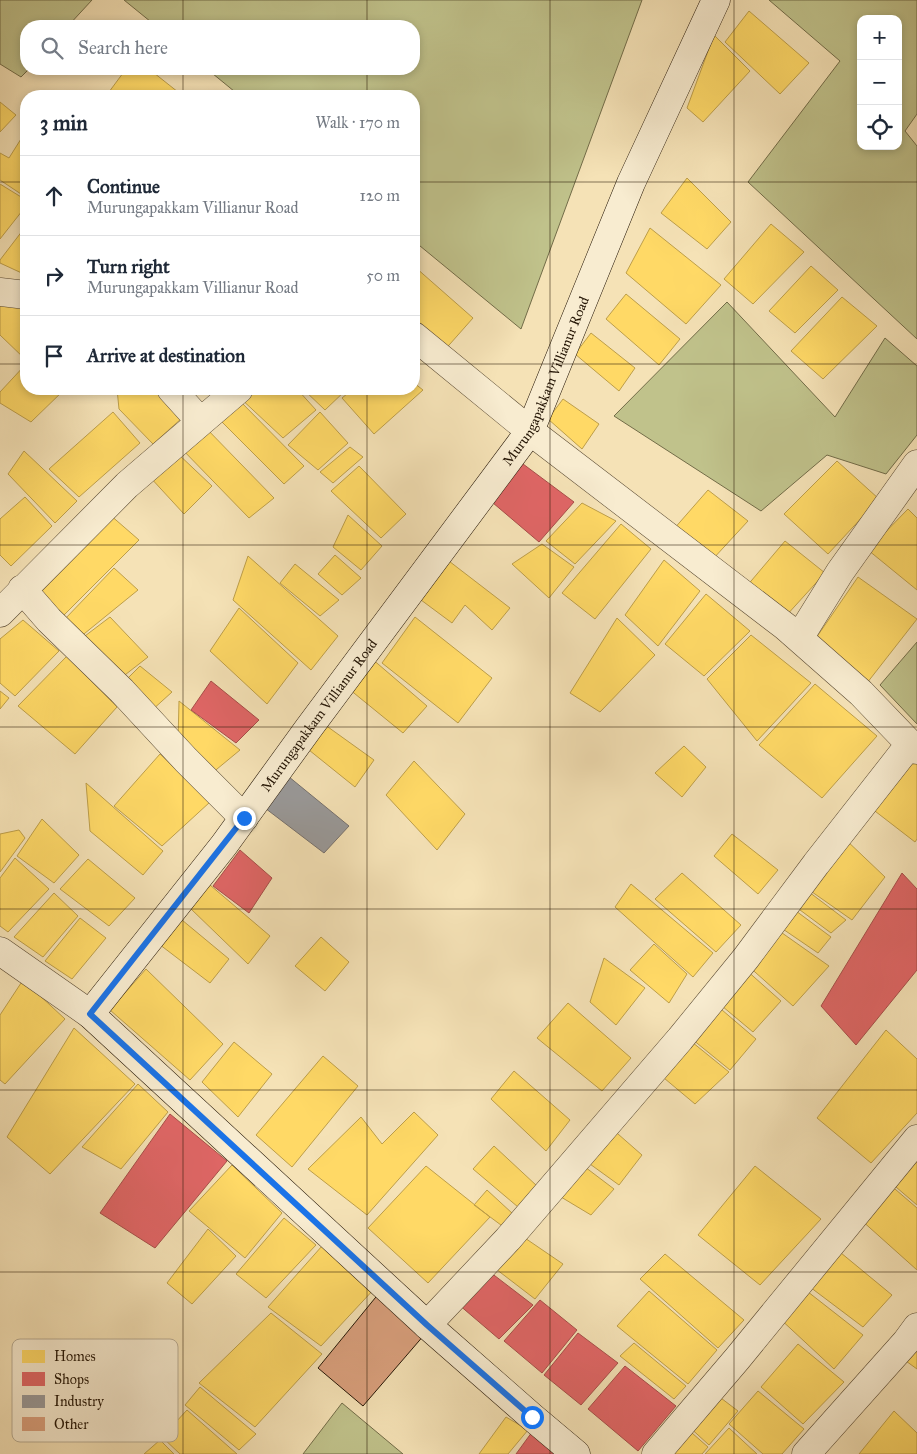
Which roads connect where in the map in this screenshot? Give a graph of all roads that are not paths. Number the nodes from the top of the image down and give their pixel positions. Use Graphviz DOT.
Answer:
graph roads {
  1 [pos="716,0"];
  2 [pos="0,292"];
  3 [pos="20,294"];
  4 [pos="420,341"];
  5 [pos="175,395"];
  6 [pos="232,395"];
  7 [pos="200,422"];
  8 [pos="530,431"];
  9 [pos="917,464"];
  10 [pos="22,589"];
  11 [pos="0,613"];
  12 [pos="799,638"];
  13 [pos="913,747"];
  14 [pos="244,818"];
  15 [pos="0,951"];
  16 [pos="90,1014"];
  17 [pos="917,1139"];
  18 [pos="427,1325"];
  19 [pos="917,1327"];
  20 [pos="812,1452"];
  21 [pos="576,1454"];
  22 [pos="656,1454"];
  1 -- 8 [label="street, Murungapakkam Villianur Road"];
  2 -- 3 [label="street"];
  4 -- 8 [label="street"];
  5 -- 7 [label="street"];
  6 -- 7 [label="street"];
  7 -- 10 [label="street"];
  8 -- 12 [label="street"];
  8 -- 14 [label="street, Murungapakkam Villianur Road"];
  9 -- 12 [label="street"];
  10 -- 11 [label="street"];
  10 -- 14 [label="street"];
  12 -- 13 [label="street"];
  13 -- 18 [label="street"];
  14 -- 16 [label="street, Murungapakkam Villianur Road"];
  15 -- 16 [label="street"];
  16 -- 18 [label="street"];
  17 -- 22 [label="street"];
  18 -- 21 [label="street"];
  19 -- 20 [label="street"];
}
